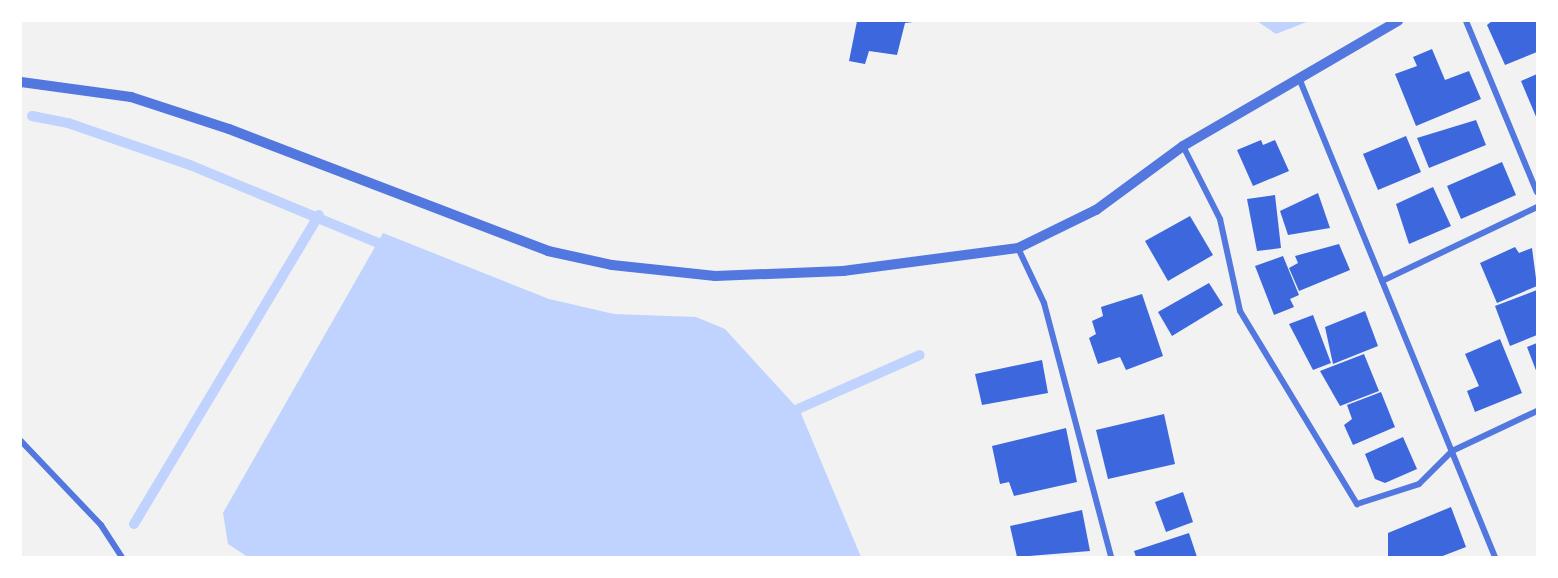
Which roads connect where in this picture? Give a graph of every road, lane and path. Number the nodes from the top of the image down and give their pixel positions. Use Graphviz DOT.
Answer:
graph roads {
  1 [pos="1398,21"];
  2 [pos="1466,21"];
  3 [pos="1299,78"];
  4 [pos="21,82"];
  5 [pos="1183,146"];
  6 [pos="1537,192"];
  7 [pos="1537,207"];
  8 [pos="1018,248"];
  9 [pos="1382,281"];
  10 [pos="1537,411"];
  11 [pos="21,441"];
  12 [pos="1452,451"];
  13 [pos="122,557"];
  14 [pos="1111,557"];
  15 [pos="1495,557"];
  1 -- 3 [label="street"];
  2 -- 6 [label="street"];
  3 -- 5 [label="street"];
  3 -- 9 [label="street"];
  4 -- 8 [label="street"];
  5 -- 8 [label="street"];
  5 -- 12 [label="street"];
  7 -- 9 [label="street"];
  8 -- 14 [label="street"];
  9 -- 12 [label="street"];
  10 -- 12 [label="street"];
  11 -- 13 [label="street"];
  12 -- 15 [label="street"];
}
